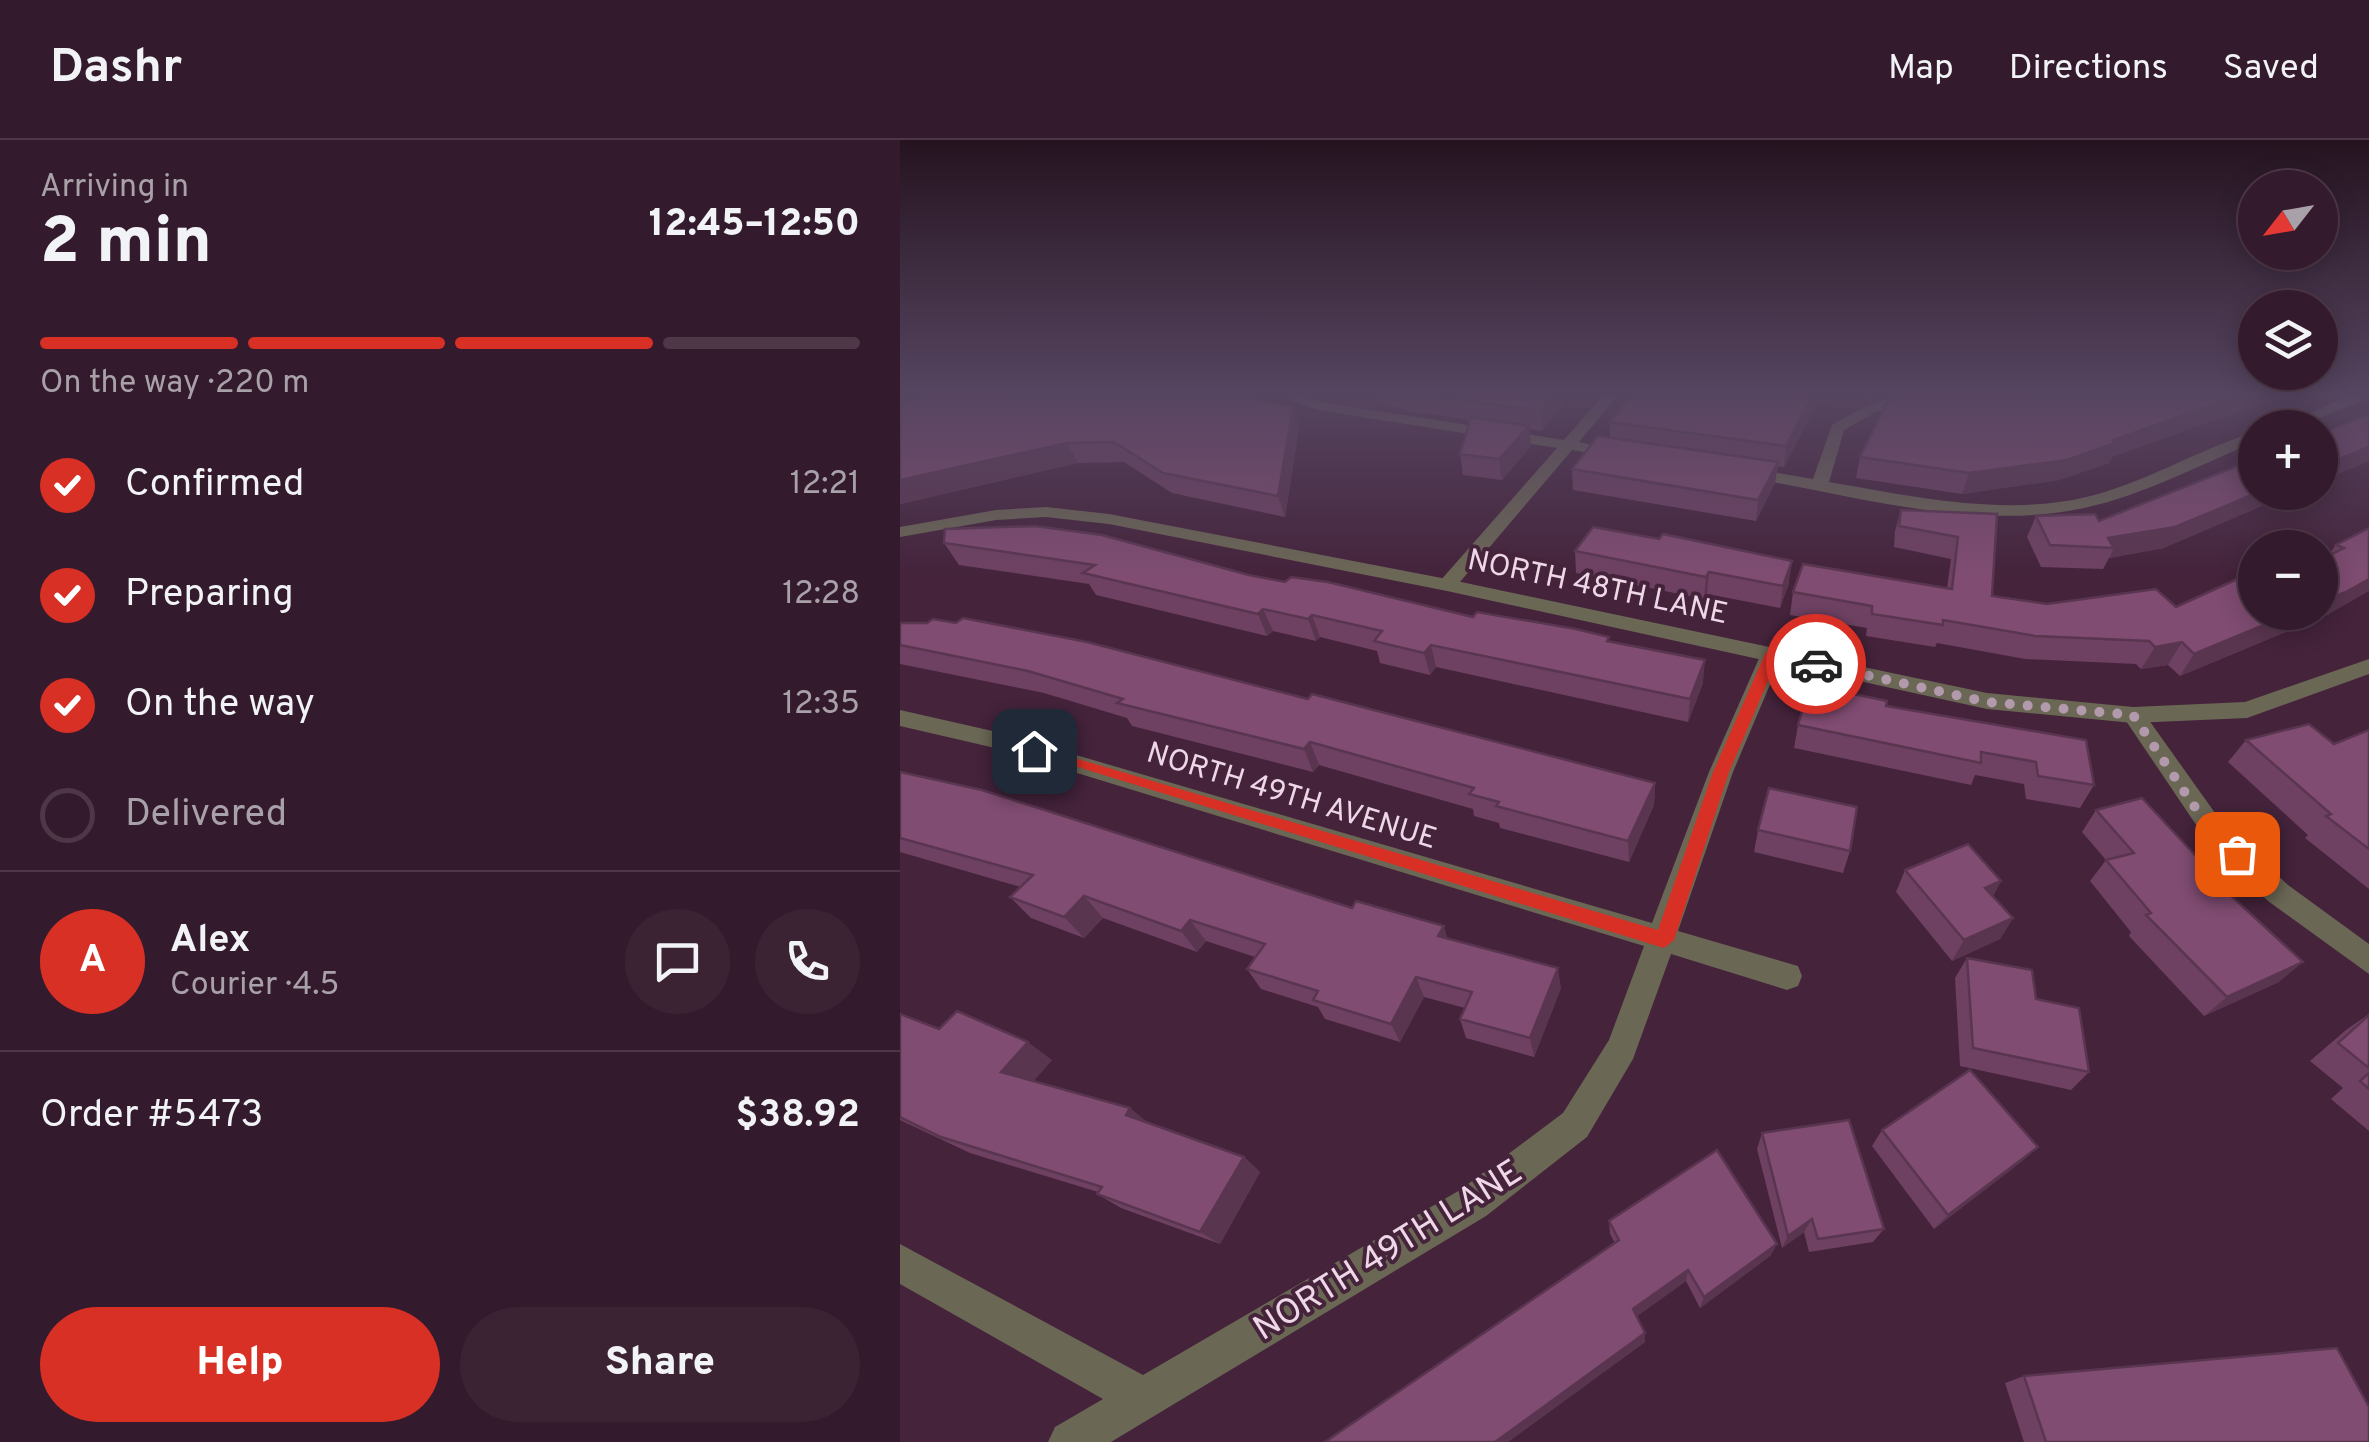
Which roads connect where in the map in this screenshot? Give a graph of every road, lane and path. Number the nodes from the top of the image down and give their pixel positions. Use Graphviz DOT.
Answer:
graph roads {
  1 [pos="1557,456"];
  2 [pos="1636,456"];
  3 [pos="1828,456"];
  4 [pos="2209,456"];
  5 [pos="1644,457"];
  6 [pos="1722,468"];
  7 [pos="1820,483"];
  8 [pos="1066,491"];
  9 [pos="1046,512"];
  10 [pos="900,532"];
  11 [pos="1446,585"];
  12 [pos="1772,654"];
  13 [pos="2369,666"];
  14 [pos="2133,715"];
  15 [pos="900,718"];
  16 [pos="1664,940"];
  17 [pos="2369,961"];
  18 [pos="1787,976"];
  19 [pos="900,1262"];
  20 [pos="1144,1398"];
  21 [pos="1070,1442"];
  1 -- 11 [label="street"];
  2 -- 5 [label="street"];
  3 -- 7 [label="street"];
  4 -- 7 [label="street"];
  6 -- 7 [label="street"];
  8 -- 9 [label="street"];
  9 -- 10 [label="street, NORTH 48TH LANE"];
  9 -- 11 [label="street, NORTH 48TH LANE"];
  11 -- 12 [label="street, NORTH 48TH LANE"];
  12 -- 14 [label="street, NORTH 48TH LANE"];
  12 -- 16 [label="street, NORTH 49TH LANE"];
  13 -- 14 [label="street, NORTH 48TH LANE"];
  14 -- 17 [label="street"];
  15 -- 16 [label="street, NORTH 49TH AVENUE"];
  16 -- 18 [label="street"];
  16 -- 20 [label="street, NORTH 49TH LANE"];
  19 -- 20 [label="street"];
  20 -- 21 [label="street, NORTH 49TH LANE"];
}
